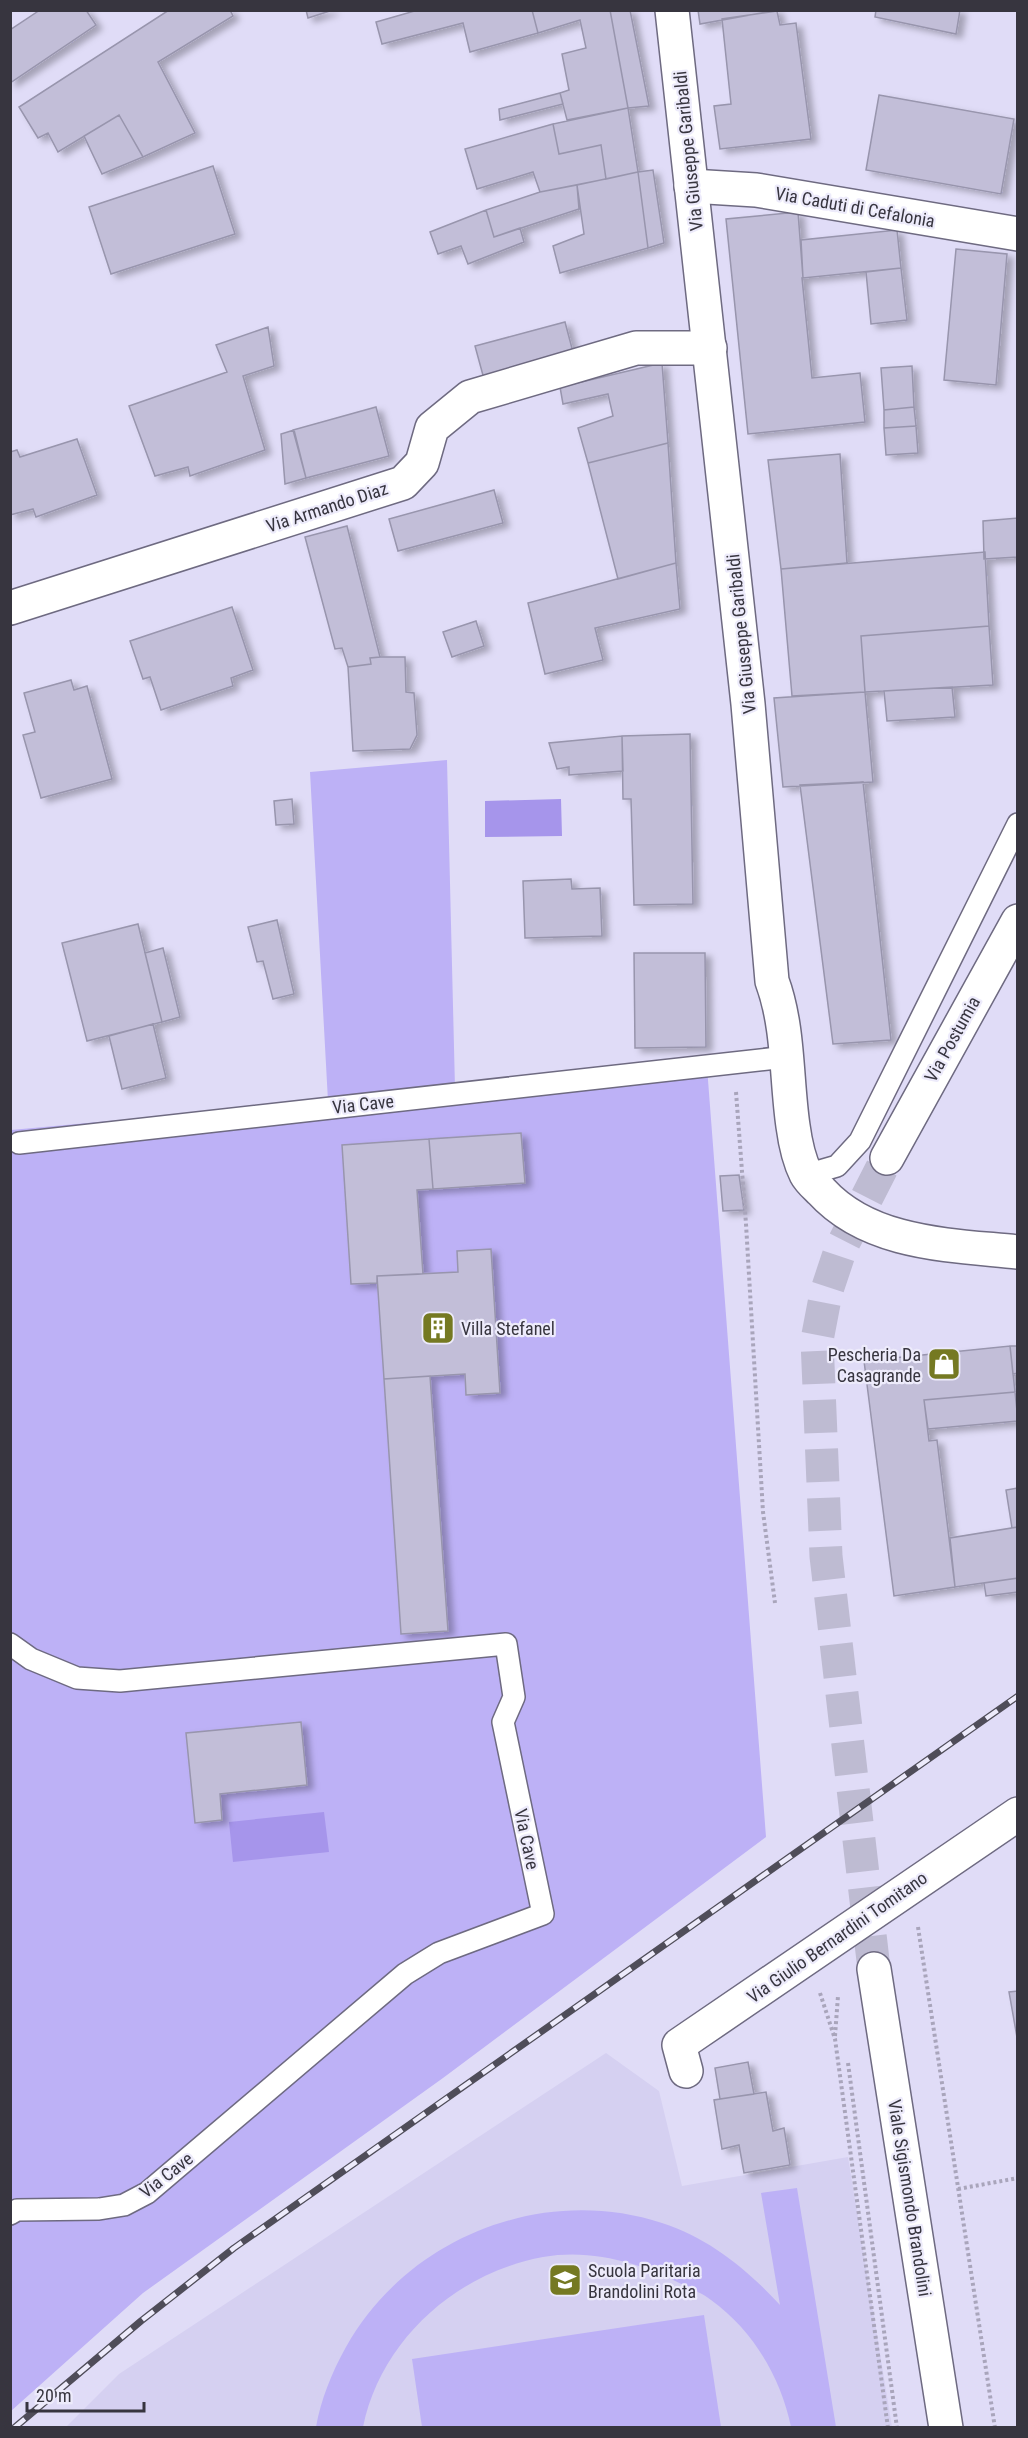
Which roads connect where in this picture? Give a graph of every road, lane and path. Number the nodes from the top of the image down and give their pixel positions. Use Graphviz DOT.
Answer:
graph roads {
  1 [pos="672,10"];
  2 [pos="691,186"];
  3 [pos="1017,234"];
  4 [pos="711,348"];
  5 [pos="10,608"];
  6 [pos="1017,824"];
  7 [pos="1017,921"];
  8 [pos="786,1057"];
  9 [pos="733,1063"];
  10 [pos="13,1146"];
  11 [pos="887,1158"];
  12 [pos="806,1175"];
  13 [pos="1017,1252"];
  14 [pos="775,1602"];
  15 [pos="10,1644"];
  16 [pos="1017,1814"];
  17 [pos="911,1885"];
  18 [pos="808,1956"];
  19 [pos="874,1969"];
  20 [pos="842,2014"];
  21 [pos="835,2039"];
  22 [pos="848,2062"];
  23 [pos="686,2071"];
  24 [pos="1017,2178"];
  25 [pos="958,2189"];
  26 [pos="10,2214"];
  27 [pos="888,2427"];
  28 [pos="897,2427"];
  29 [pos="946,2427"];
  30 [pos="995,2427"];
  1 -- 2 [label="street, Via Giuseppe Garibaldi"];
  2 -- 3 [label="street, Via Caduti di Cefalonia"];
  2 -- 4 [label="street, Via Giuseppe Garibaldi"];
  4 -- 5 [label="street, Via Armando Diaz"];
  4 -- 8 [label="street, Via Giuseppe Garibaldi"];
  6 -- 12 [label="lane"];
  7 -- 11 [label="street, Via Postumia"];
  8 -- 9 [label="lane, Via Cave"];
  8 -- 12 [label="street, Via Giuseppe Garibaldi"];
  9 -- 10 [label="lane, Via Cave"];
  9 -- 14 [label="path"];
  12 -- 13 [label="street, Via Giuseppe Garibaldi"];
  15 -- 26 [label="lane, Via Cave"];
  16 -- 17 [label="street, Via Giulio Bernardini Tomitano"];
  17 -- 18 [label="street, Via Giulio Bernardini Tomitano"];
  17 -- 25 [label="path"];
  18 -- 21 [label="path"];
  18 -- 23 [label="street, Via Giulio Bernardini Tomitano"];
  19 -- 29 [label="street, Viale Sigismondo Brandolini"];
  20 -- 21 [label="path"];
  21 -- 27 [label="path"];
  22 -- 28 [label="path"];
  24 -- 25 [label="path"];
  25 -- 30 [label="path"];
}
